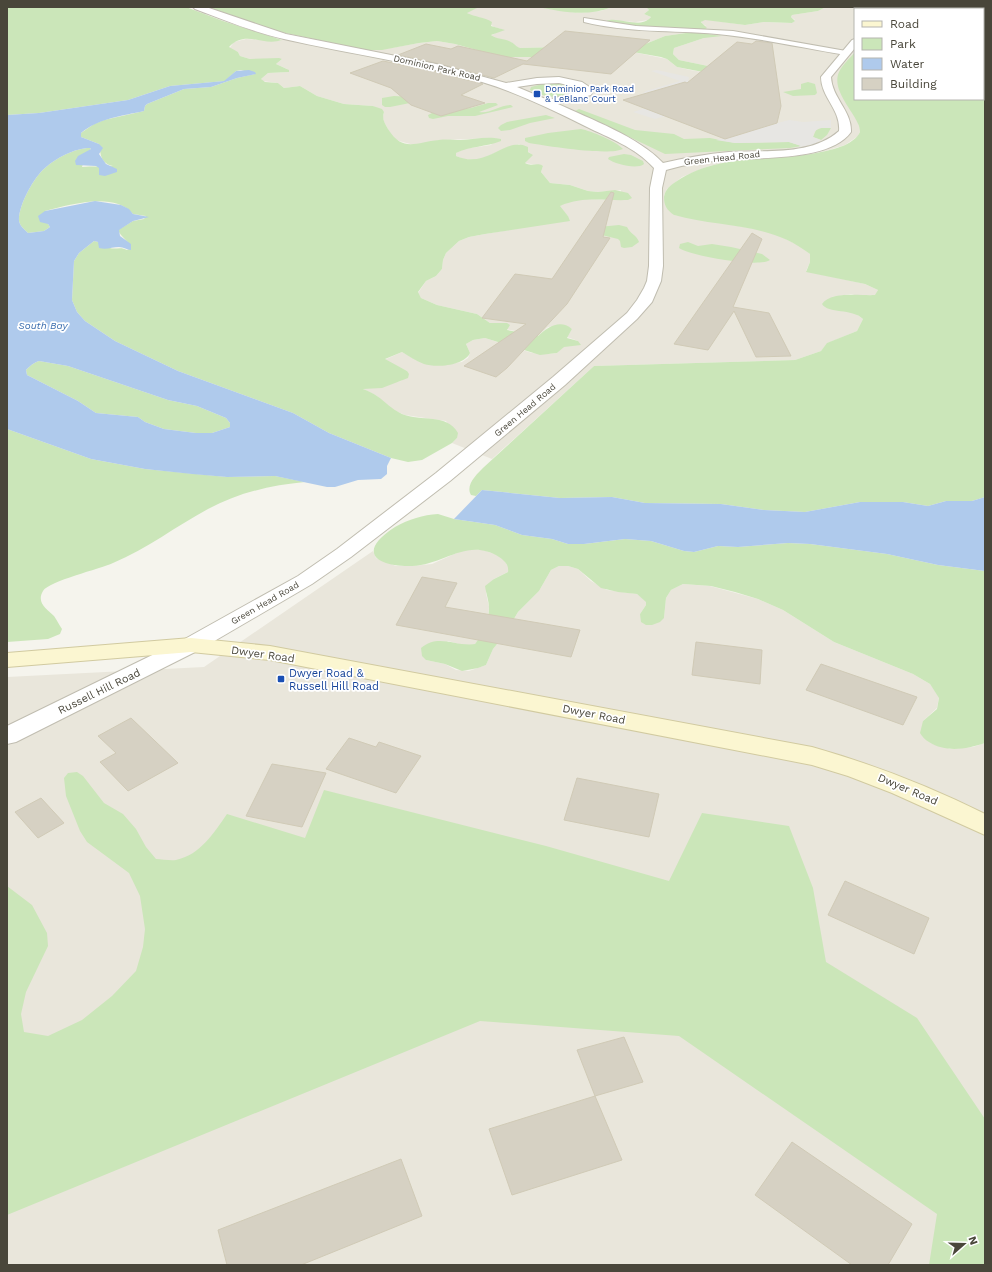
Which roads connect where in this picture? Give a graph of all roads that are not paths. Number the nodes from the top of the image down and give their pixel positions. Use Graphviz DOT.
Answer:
graph roads {
  1 [pos="198,7"];
  2 [pos="587,20"];
  3 [pos="854,43"];
  4 [pos="846,53"];
  5 [pos="505,86"];
  6 [pos="547,104"];
  7 [pos="660,168"];
  8 [pos="191,645"];
  9 [pos="7,660"];
  10 [pos="7,736"];
  11 [pos="985,825"];
  1 -- 5 [label="street, Dominion Park Road"];
  2 -- 4 [label="lane"];
  3 -- 4 [label="street, Green Head Road"];
  4 -- 7 [label="street, Green Head Road"];
  5 -- 6 [label="street, Dominion Park Road"];
  5 -- 6 [label="street"];
  6 -- 7 [label="street, Dominion Park Road"];
  7 -- 8 [label="street, Green Head Road"];
  8 -- 9 [label="street, Green Head Road"];
  8 -- 10 [label="street, Russell Hill Road"];
  8 -- 11 [label="street, Dwyer Road"];
}
